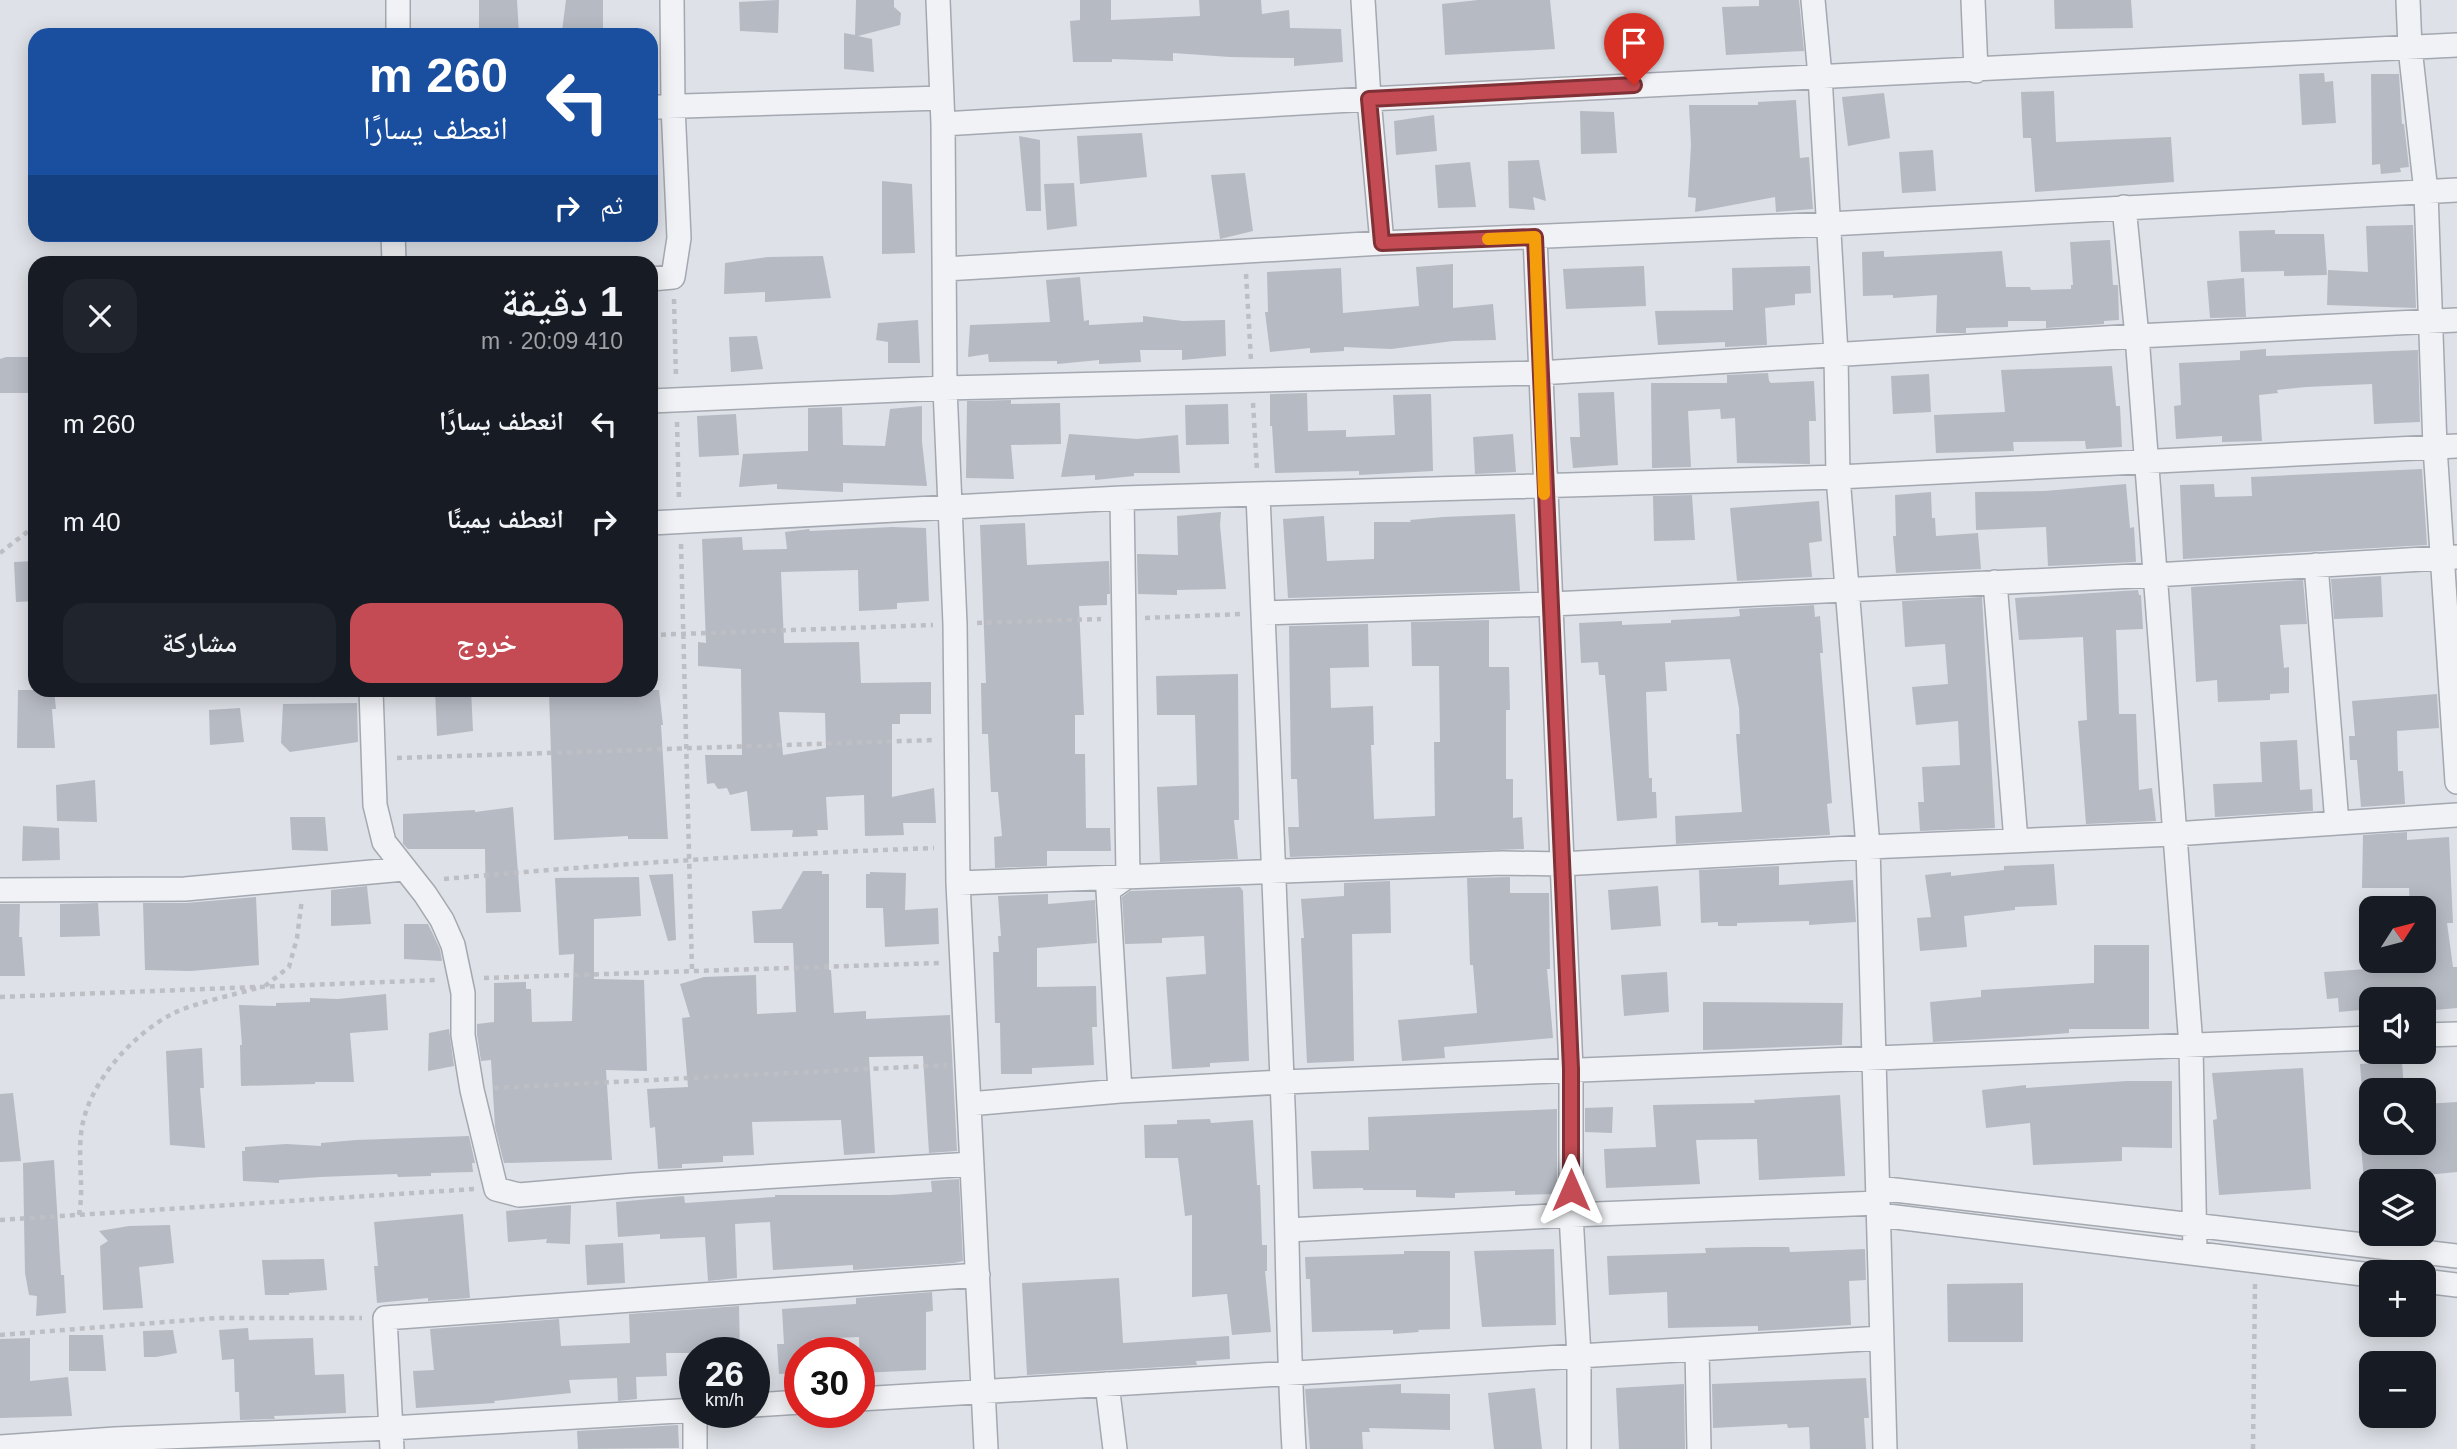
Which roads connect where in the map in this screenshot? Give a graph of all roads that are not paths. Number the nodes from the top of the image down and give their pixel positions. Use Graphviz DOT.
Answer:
graph roads {
  1 [pos="398,0"];
  2 [pos="672,0"];
  3 [pos="939,0"];
  4 [pos="1363,0"];
  5 [pos="1813,0"];
  6 [pos="1973,0"];
  7 [pos="2408,0"];
  8 [pos="398,28"];
  9 [pos="2457,45"];
  10 [pos="2410,48"];
  11 [pos="1976,71"];
  12 [pos="1820,76"];
  13 [pos="942,97"];
  14 [pos="1369,99"];
  15 [pos="662,106"];
  16 [pos="943,124"];
  17 [pos="2457,190"];
  18 [pos="2426,192"];
  19 [pos="2124,207"];
  20 [pos="1829,223"];
  21 [pos="1535,237"];
  22 [pos="1382,243"];
  23 [pos="945,269"];
  24 [pos="658,278"];
  25 [pos="2457,320"];
  26 [pos="2430,321"];
  27 [pos="2137,336"];
  28 [pos="1836,354"];
  29 [pos="1539,373"];
  30 [pos="945,388"];
  31 [pos="658,401"];
  32 [pos="2446,447"];
  33 [pos="2147,462"];
  34 [pos="1838,477"];
  35 [pos="1544,485"];
  36 [pos="1258,495"];
  37 [pos="1122,498"];
  38 [pos="950,509"];
  39 [pos="658,523"];
  40 [pos="2449,557"];
  41 [pos="2316,565"];
  42 [pos="2155,575"];
  43 [pos="1995,582"];
  44 [pos="1846,589"];
  45 [pos="1552,604"];
  46 [pos="1263,613"];
  47 [pos="371,697"];
  48 [pos="2457,782"];
  49 [pos="2457,815"];
  50 [pos="2337,823"];
  51 [pos="2174,834"];
  52 [pos="2016,841"];
  53 [pos="1868,847"];
  54 [pos="1561,864"];
  55 [pos="1273,871"];
  56 [pos="410,875"];
  57 [pos="1128,876"];
  58 [pos="958,883"];
  59 [pos="0,890"];
  60 [pos="2457,1034"];
  61 [pos="2436,1035"];
  62 [pos="2359,1039"];
  63 [pos="2191,1046"];
  64 [pos="1874,1059"];
  65 [pos="1571,1069"];
  66 [pos="1283,1082"];
  67 [pos="1120,1091"];
  68 [pos="969,1104"];
  69 [pos="972,1164"];
  70 [pos="1878,1202"];
  71 [pos="1571,1215"];
  72 [pos="2194,1226"];
  73 [pos="1288,1230"];
  74 [pos="2195,1254"];
  75 [pos="2457,1256"];
  76 [pos="2359,1274"];
  77 [pos="978,1275"];
  78 [pos="2436,1282"];
  79 [pos="2457,1285"];
  80 [pos="1882,1338"];
  81 [pos="1697,1349"];
  82 [pos="1578,1356"];
  83 [pos="1289,1373"];
  84 [pos="1107,1384"];
  85 [pos="984,1391"];
  86 [pos="875,1398"];
  87 [pos="679,1412"];
  88 [pos="695,1428"];
  89 [pos="391,1439"];
  90 [pos="116,1444"];
  91 [pos="0,1447"];
  92 [pos="695,1449"];
  93 [pos="986,1449"];
  94 [pos="1115,1449"];
  95 [pos="1294,1449"];
  96 [pos="1579,1449"];
  97 [pos="1699,1449"];
  98 [pos="1885,1449"];
  1 -- 8 [label="street"];
  2 -- 15 [label="street"];
  3 -- 13 [label="street"];
  4 -- 14 [label="street"];
  5 -- 12 [label="street"];
  6 -- 11 [label="street"];
  7 -- 10 [label="street"];
  9 -- 10 [label="street"];
  10 -- 11 [label="street"];
  10 -- 18 [label="street"];
  11 -- 12 [label="street"];
  12 -- 14 [label="street"];
  12 -- 20 [label="street"];
  13 -- 15 [label="street"];
  13 -- 16 [label="street"];
  14 -- 16 [label="street"];
  14 -- 22 [label="street"];
  15 -- 24 [label="street"];
  16 -- 23 [label="street"];
  17 -- 18 [label="street"];
  18 -- 19 [label="street"];
  18 -- 26 [label="street"];
  19 -- 20 [label="street"];
  19 -- 27 [label="street"];
  20 -- 21 [label="street"];
  20 -- 28 [label="street"];
  21 -- 22 [label="street"];
  21 -- 29 [label="street"];
  22 -- 23 [label="street"];
  23 -- 30 [label="street"];
  25 -- 26 [label="street"];
  26 -- 27 [label="street"];
  26 -- 32 [label="street"];
  27 -- 28 [label="street"];
  27 -- 33 [label="street"];
  28 -- 29 [label="street"];
  28 -- 34 [label="street"];
  29 -- 30 [label="street"];
  29 -- 35 [label="street"];
  30 -- 31 [label="street"];
  30 -- 38 [label="street"];
  32 -- 33 [label="street"];
  32 -- 40 [label="street"];
  33 -- 34 [label="street"];
  33 -- 42 [label="street"];
  34 -- 35 [label="street"];
  34 -- 44 [label="street"];
  35 -- 36 [label="street"];
  35 -- 45 [label="street"];
  36 -- 37 [label="street"];
  36 -- 46 [label="street"];
  37 -- 38 [label="street"];
  37 -- 57 [label="street"];
  38 -- 39 [label="street"];
  38 -- 58 [label="street"];
  40 -- 41 [label="street"];
  40 -- 48 [label="street"];
  41 -- 42 [label="street"];
  41 -- 50 [label="street"];
  42 -- 43 [label="street"];
  42 -- 51 [label="street"];
  43 -- 44 [label="street"];
  43 -- 52 [label="street"];
  44 -- 45 [label="street"];
  44 -- 53 [label="street"];
  45 -- 46 [label="street"];
  45 -- 54 [label="street"];
  46 -- 55 [label="street"];
  47 -- 56 [label="street"];
  49 -- 50 [label="street"];
  50 -- 51 [label="street"];
  51 -- 52 [label="street"];
  51 -- 63 [label="street"];
  52 -- 53 [label="street"];
  53 -- 54 [label="street"];
  53 -- 64 [label="street"];
  54 -- 55 [label="street"];
  54 -- 65 [label="street"];
  55 -- 57 [label="street"];
  55 -- 66 [label="street"];
  56 -- 59 [label="street"];
  56 -- 69 [label="street"];
  57 -- 58 [label="street"];
  57 -- 67 [label="street"];
  58 -- 68 [label="street"];
  60 -- 61 [label="street"];
  62 -- 63 [label="street"];
  63 -- 64 [label="street"];
  63 -- 72 [label="street"];
  64 -- 65 [label="street"];
  64 -- 70 [label="street"];
  65 -- 66 [label="street"];
  65 -- 71 [label="street"];
  66 -- 67 [label="street"];
  66 -- 73 [label="street"];
  67 -- 68 [label="street"];
  68 -- 69 [label="street"];
  69 -- 77 [label="street"];
  70 -- 71 [label="street"];
  70 -- 72 [label="street"];
  70 -- 74 [label="street"];
  70 -- 80 [label="street"];
  71 -- 73 [label="street"];
  71 -- 82 [label="street"];
  72 -- 74 [label="street"];
  72 -- 75 [label="street"];
  73 -- 83 [label="street"];
  74 -- 76 [label="street"];
  77 -- 85 [label="street"];
  77 -- 89 [label="street"];
  78 -- 79 [label="street"];
  80 -- 81 [label="street"];
  80 -- 98 [label="street"];
  81 -- 82 [label="street"];
  81 -- 97 [label="street"];
  82 -- 83 [label="street"];
  82 -- 96 [label="street"];
  83 -- 84 [label="street"];
  83 -- 95 [label="street"];
  84 -- 85 [label="street"];
  84 -- 94 [label="street"];
  85 -- 86 [label="street"];
  85 -- 93 [label="street"];
  87 -- 89 [label="street"];
  88 -- 92 [label="street"];
  89 -- 90 [label="street"];
  90 -- 91 [label="street"];
}
